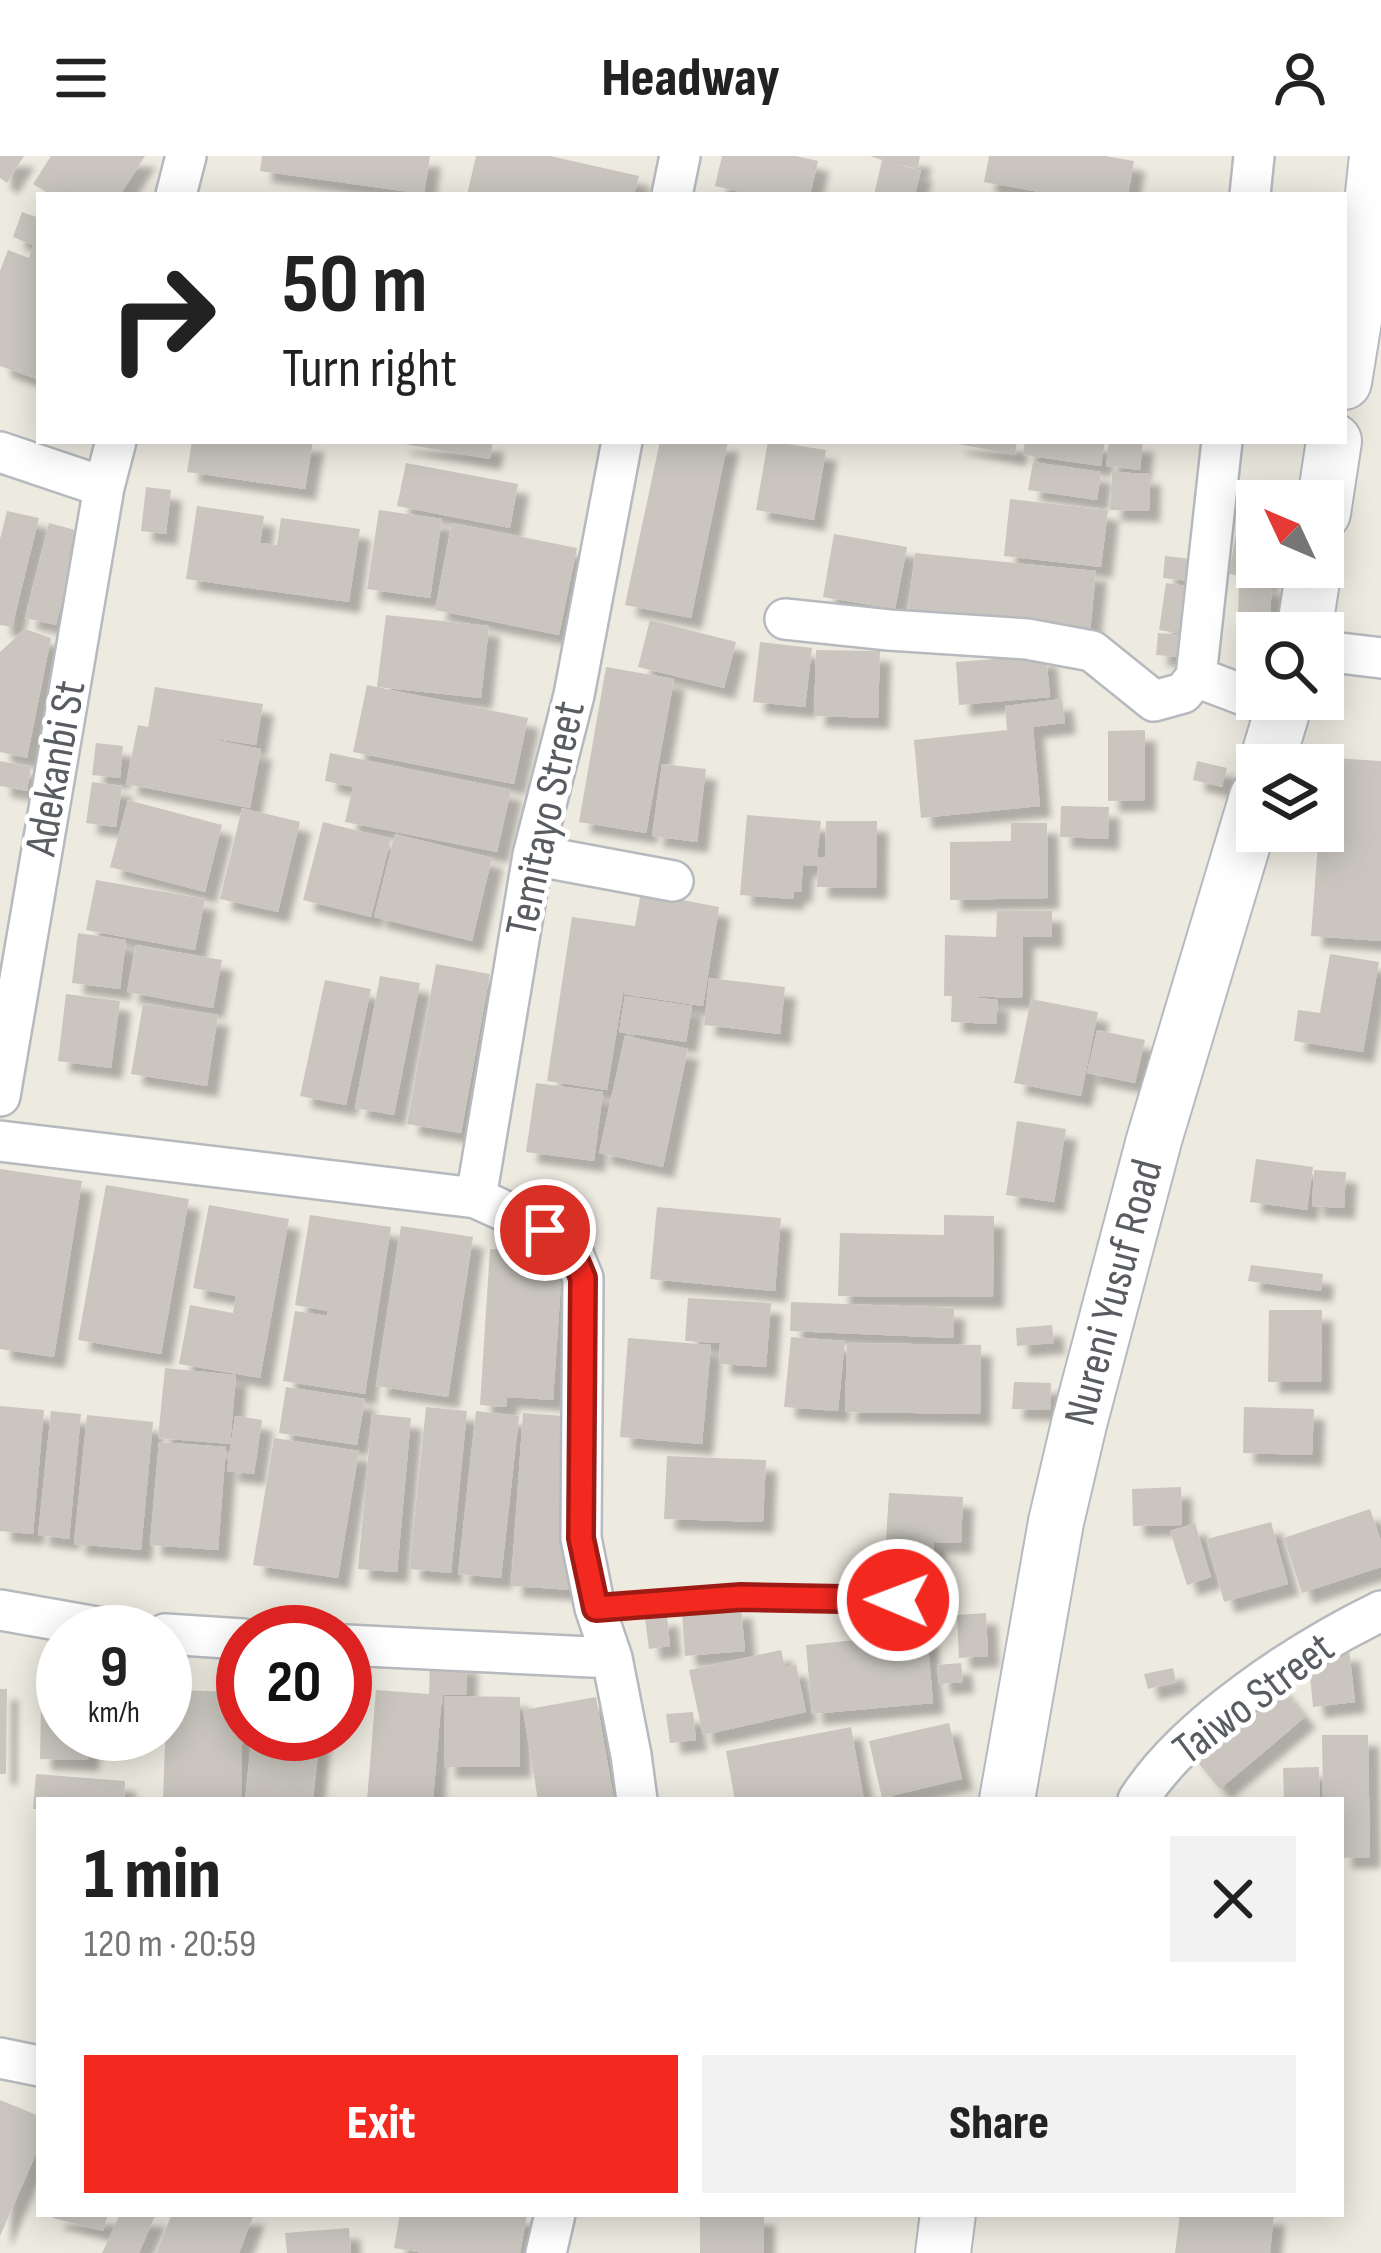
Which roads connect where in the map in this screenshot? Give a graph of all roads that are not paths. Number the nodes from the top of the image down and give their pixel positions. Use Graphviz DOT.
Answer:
graph roads {
  1 [pos="186,156"];
  2 [pos="680,156"];
  3 [pos="1254,156"];
  4 [pos="1377,156"];
  5 [pos="177,192"];
  6 [pos="673,192"];
  7 [pos="1250,192"];
  8 [pos="1375,225"];
  9 [pos="1347,367"];
  10 [pos="115,444"];
  11 [pos="621,444"];
  12 [pos="1222,444"];
  13 [pos="1334,444"];
  14 [pos="0,452"];
  15 [pos="1328,480"];
  16 [pos="104,487"];
  17 [pos="784,620"];
  18 [pos="1344,654"];
  19 [pos="1381,658"];
  20 [pos="1196,677"];
  21 [pos="1236,690"];
  22 [pos="1240,852"];
  23 [pos="532,855"];
  24 [pos="673,880"];
  25 [pos="0,1096"];
  26 [pos="0,1141"];
  27 [pos="476,1198"];
  28 [pos="898,1600"];
  29 [pos="596,1608"];
  30 [pos="0,1610"];
  31 [pos="1381,1611"];
  32 [pos="36,1616"];
  33 [pos="372,1646"];
  34 [pos="612,1658"];
  35 [pos="636,1797"];
  36 [pos="1008,1797"];
  37 [pos="1140,1797"];
  38 [pos="0,2058"];
  39 [pos="36,2065"];
  40 [pos="554,2217"];
  41 [pos="948,2217"];
  42 [pos="546,2253"];
  43 [pos="943,2253"];
  1 -- 5 [label="street"];
  2 -- 6 [label="street"];
  3 -- 7 [label="street"];
  4 -- 8 [label="street"];
  8 -- 9 [label="street"];
  10 -- 16 [label="street, Adekanbi St"];
  11 -- 23 [label="street, Temitayo Street"];
  12 -- 20 [label="street"];
  13 -- 15 [label="street"];
  14 -- 16 [label="street"];
  16 -- 25 [label="street, Adekanbi St"];
  17 -- 20 [label="street"];
  18 -- 19 [label="street"];
  20 -- 21 [label="street"];
  22 -- 36 [label="street, Nureni Yusuf Road"];
  23 -- 24 [label="street"];
  23 -- 27 [label="street, Temitayo Street"];
  26 -- 27 [label="street"];
  27 -- 29 [label="street"];
  28 -- 29 [label="lane"];
  29 -- 34 [label="street"];
  30 -- 32 [label="street"];
  31 -- 37 [label="street, Taiwo Street"];
  33 -- 34 [label="street"];
  34 -- 35 [label="street"];
  38 -- 39 [label="street"];
  40 -- 42 [label="street"];
  41 -- 43 [label="street"];
}
